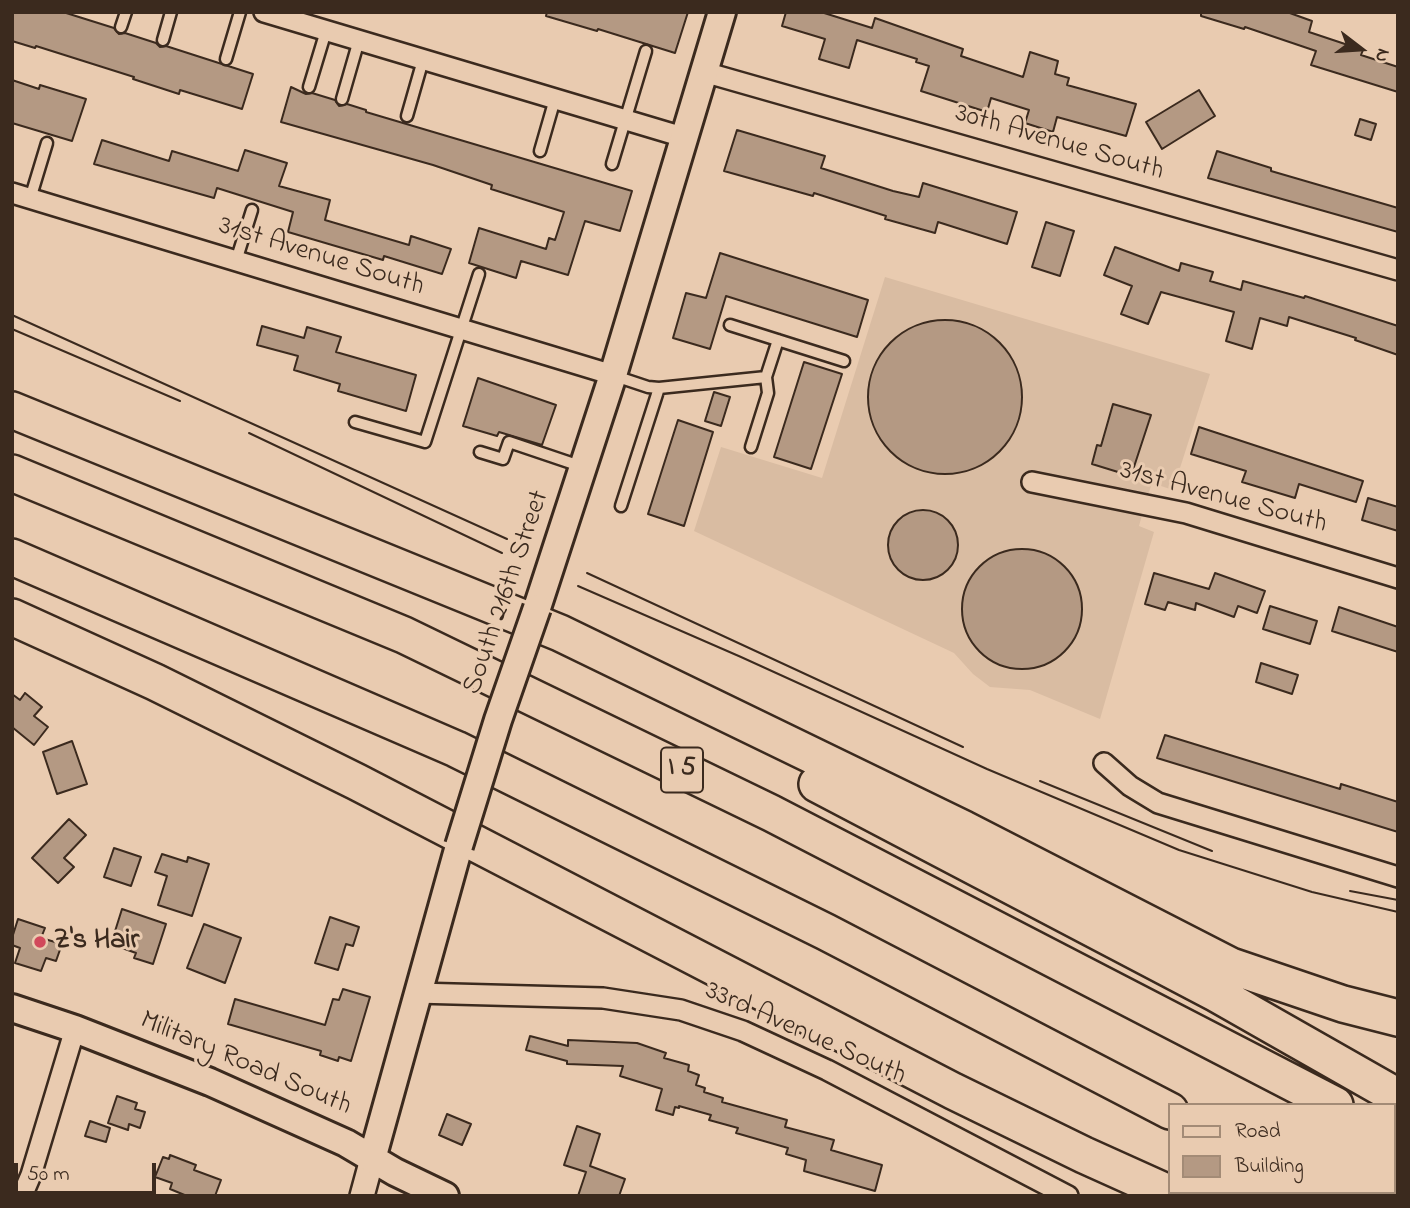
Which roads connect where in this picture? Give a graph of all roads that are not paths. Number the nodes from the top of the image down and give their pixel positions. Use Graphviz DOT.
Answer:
graph roads {
  1 [pos="126,12"];
  2 [pos="171,12"];
  3 [pos="240,12"];
  4 [pos="264,12"];
  5 [pos="722,12"];
  6 [pos="121,27"];
  7 [pos="326,31"];
  8 [pos="163,40"];
  9 [pos="359,40"];
  10 [pos="646,51"];
  11 [pos="226,59"];
  12 [pos="423,60"];
  13 [pos="704,72"];
  14 [pos="309,87"];
  15 [pos="342,99"];
  16 [pos="555,99"];
  17 [pos="407,116"];
  18 [pos="625,120"];
  19 [pos="683,137"];
  20 [pos="47,143"];
  21 [pos="540,151"];
  22 [pos="612,164"];
  23 [pos="21,196"];
  24 [pos="252,210"];
  25 [pos="236,261"];
  26 [pos="1398,270"];
  27 [pos="479,274"];
  28 [pos="730,325"];
  29 [pos="462,330"];
  30 [pos="778,340"];
  31 [pos="844,360"];
  32 [pos="613,375"];
  33 [pos="766,377"];
  34 [pos="659,388"];
  35 [pos="12,410"];
  36 [pos="355,422"];
  37 [pos="751,447"];
  38 [pos="480,452"];
  39 [pos="584,467"];
  40 [pos="12,473"];
  41 [pos="1032,482"];
  42 [pos="621,506"];
  43 [pos="287,523"];
  44 [pos="12,557"];
  45 [pos="1398,578"];
  46 [pos="12,617"];
  47 [pos="1104,763"];
  48 [pos="1398,877"];
  49 [pos="416,993"];
  50 [pos="12,1008"];
  51 [pos="1398,1018"];
  52 [pos="75,1028"];
  53 [pos="1398,1097"];
  54 [pos="1331,1103"];
  55 [pos="1168,1110"];
  56 [pos="372,1158"];
  57 [pos="1168,1193"];
  58 [pos="22,1196"];
  59 [pos="362,1196"];
  60 [pos="445,1196"];
  61 [pos="1068,1196"];
  1 -- 6 [label="lane"];
  2 -- 8 [label="lane"];
  3 -- 11 [label="lane"];
  4 -- 7 [label="street"];
  5 -- 13 [label="main road, South 216th Street"];
  7 -- 9 [label="street"];
  7 -- 14 [label="lane"];
  9 -- 12 [label="street"];
  9 -- 15 [label="lane"];
  10 -- 18 [label="lane"];
  12 -- 16 [label="street"];
  12 -- 17 [label="lane"];
  13 -- 19 [label="main road, South 216th Street"];
  13 -- 26 [label="street, 30th Avenue South"];
  16 -- 18 [label="street"];
  16 -- 21 [label="lane"];
  18 -- 19 [label="street"];
  18 -- 22 [label="lane"];
  19 -- 32 [label="main road, South 216th Street"];
  20 -- 23 [label="lane"];
  23 -- 25 [label="street, 31st Avenue South"];
  24 -- 25 [label="lane"];
  25 -- 29 [label="street, 31st Avenue South"];
  27 -- 29 [label="lane"];
  28 -- 30 [label="lane"];
  29 -- 32 [label="street, 31st Avenue South"];
  29 -- 36 [label="lane"];
  30 -- 31 [label="lane"];
  30 -- 33 [label="lane"];
  32 -- 34 [label="lane"];
  32 -- 39 [label="main road, South 216th Street"];
  33 -- 34 [label="lane"];
  33 -- 37 [label="lane"];
  34 -- 42 [label="lane"];
  35 -- 43 [label="highway"];
  38 -- 39 [label="lane"];
  39 -- 49 [label="main road, South 216th Street, bridge"];
  40 -- 54 [label="highway, I 5"];
  41 -- 45 [label="street, 31st Avenue South"];
  43 -- 51 [label="highway"];
  43 -- 53 [label="highway"];
  44 -- 55 [label="highway"];
  46 -- 57 [label="highway"];
  47 -- 48 [label="street"];
  49 -- 56 [label="main road, South 216th Street"];
  49 -- 61 [label="street, 33rd Avenue South"];
  50 -- 52 [label="main road, Military Road South"];
  52 -- 56 [label="main road, Military Road South"];
  52 -- 58 [label="street"];
  56 -- 59 [label="street, South 216th Street"];
  56 -- 60 [label="main road, Military Road South"];
}
